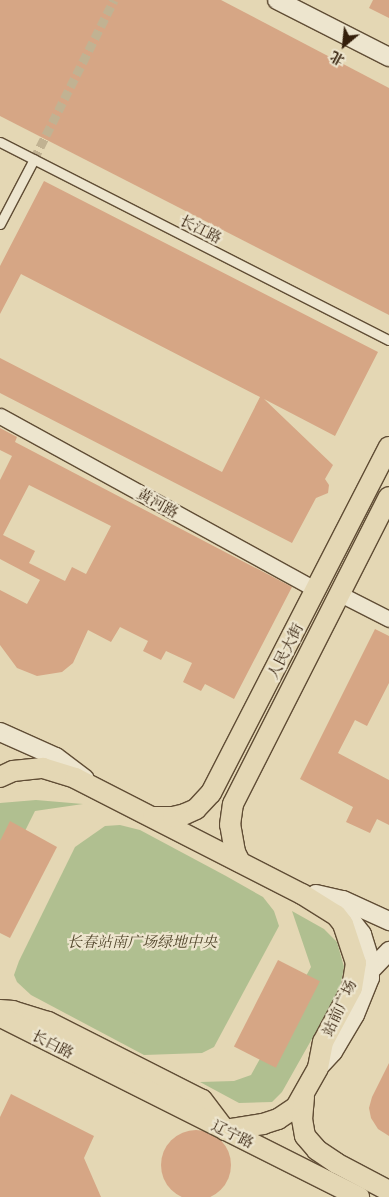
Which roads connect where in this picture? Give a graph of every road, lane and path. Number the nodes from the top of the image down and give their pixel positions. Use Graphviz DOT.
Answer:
graph roads {
  1 [pos="277,0"];
  2 [pos="389,57"];
  3 [pos="0,142"];
  4 [pos="34,159"];
  5 [pos="0,224"];
  6 [pos="389,340"];
  7 [pos="0,416"];
  8 [pos="389,447"];
  9 [pos="389,497"];
  10 [pos="316,590"];
  11 [pos="340,594"];
  12 [pos="389,619"];
  13 [pos="0,732"];
  14 [pos="0,777"];
  15 [pos="99,790"];
  16 [pos="152,817"];
  17 [pos="240,862"];
  18 [pos="266,875"];
  19 [pos="316,894"];
  20 [pos="389,921"];
  21 [pos="389,951"];
  22 [pos="370,972"];
  23 [pos="0,1010"];
  24 [pos="0,1016"];
  25 [pos="318,1068"];
  26 [pos="107,1071"];
  27 [pos="304,1096"];
  28 [pos="225,1130"];
  29 [pos="389,1192"];
  30 [pos="359,1197"];
  1 -- 2 [label="main road"];
  3 -- 4 [label="street, 长江路"];
  4 -- 5 [label="street"];
  4 -- 6 [label="street, 长江路"];
  7 -- 10 [label="street, 黄河路"];
  8 -- 10 [label="main road, 人民大街"];
  9 -- 11 [label="main road, 人民大街"];
  10 -- 16 [label="main road, 人民大街"];
  11 -- 12 [label="street"];
  11 -- 17 [label="main road, 人民大街"];
  13 -- 15 [label="main road"];
  14 -- 15 [label="main road, 站前广场"];
  15 -- 16 [label="main road, 站前广场"];
  16 -- 17 [label="main road, 站前广场"];
  17 -- 18 [label="main road, 站前广场"];
  18 -- 19 [label="main road"];
  18 -- 25 [label="main road, 站前广场"];
  19 -- 20 [label="main road"];
  19 -- 22 [label="main road"];
  21 -- 22 [label="main road"];
  22 -- 25 [label="main road"];
  23 -- 28 [label="main road"];
  24 -- 26 [label="main road, 长白路"];
  25 -- 27 [label="main road, 站前广场"];
  26 -- 28 [label="main road, 辽宁路"];
  27 -- 28 [label="main road, 站前广场"];
  27 -- 29 [label="main road"];
  28 -- 30 [label="main road, 辽宁路"];
}
